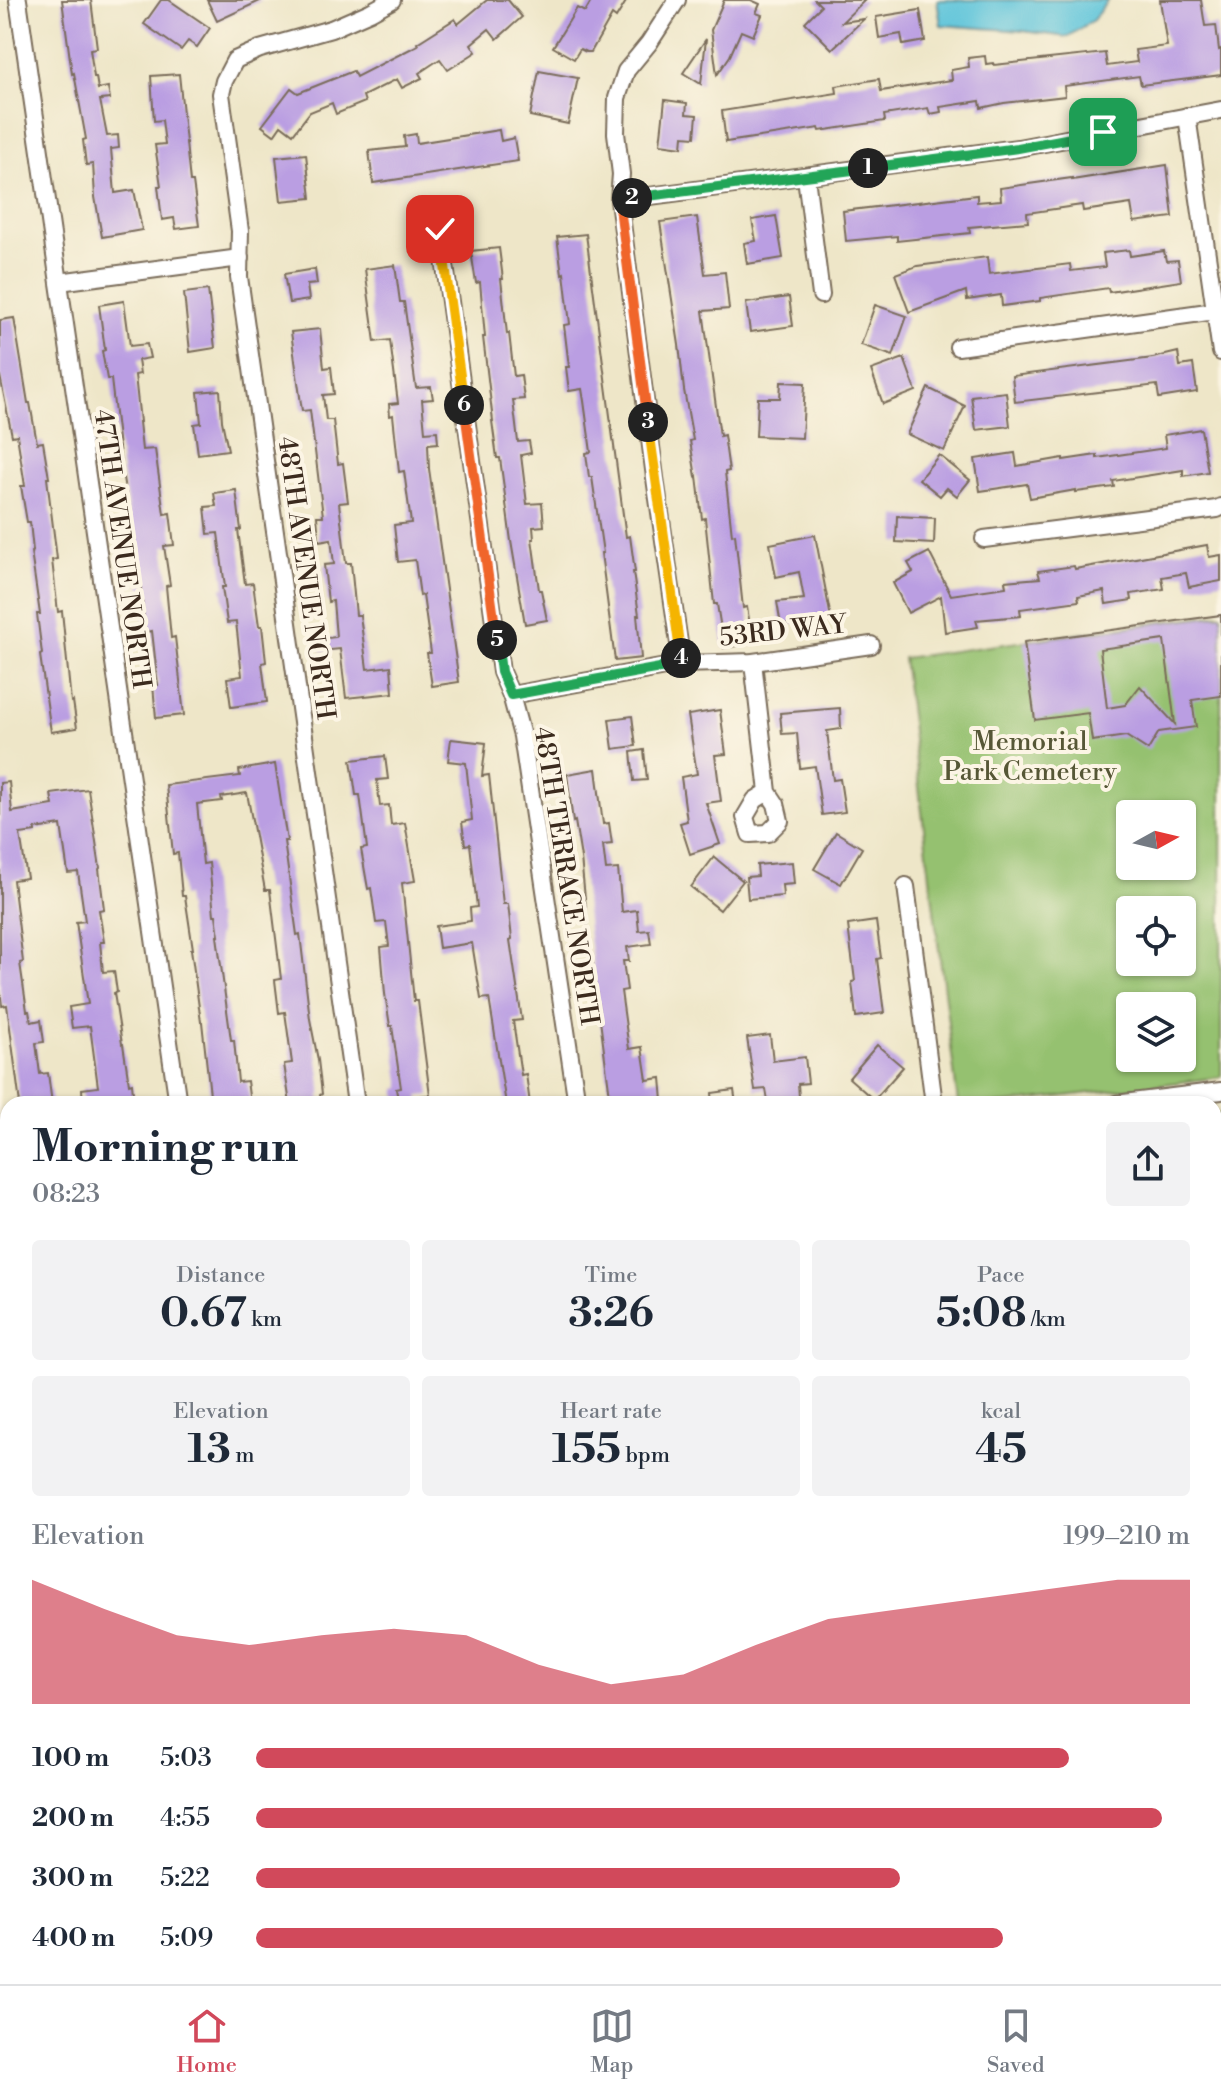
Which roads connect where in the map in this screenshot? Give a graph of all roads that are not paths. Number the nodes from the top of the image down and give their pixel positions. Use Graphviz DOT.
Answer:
graph roads {
  1 [pos="18,0"];
  2 [pos="392,0"];
  3 [pos="677,0"];
  4 [pos="1221,110"];
  5 [pos="1187,116"];
  6 [pos="806,177"];
  7 [pos="619,200"];
  8 [pos="440,229"];
  9 [pos="240,258"];
  10 [pos="59,282"];
  11 [pos="821,295"];
  12 [pos="1215,311"];
  13 [pos="958,347"];
  14 [pos="1221,352"];
  15 [pos="1221,507"];
  16 [pos="984,539"];
  17 [pos="871,645"];
  18 [pos="753,662"];
  19 [pos="682,664"];
  20 [pos="511,695"];
  21 [pos="768,792"];
  22 [pos="906,886"];
  23 [pos="1221,1091"];
  24 [pos="177,1096"];
  25 [pos="355,1096"];
  26 [pos="576,1096"];
  27 [pos="933,1096"];
  28 [pos="1181,1096"];
  1 -- 10 [label="street, 47TH AVENUE NORTH"];
  2 -- 9 [label="street, 48TH AVENUE NORTH"];
  3 -- 7 [label="street"];
  4 -- 5 [label="street"];
  5 -- 6 [label="street"];
  5 -- 12 [label="street"];
  6 -- 7 [label="street"];
  6 -- 11 [label="street"];
  7 -- 19 [label="street"];
  8 -- 20 [label="street, 48TH TERRACE NORTH"];
  9 -- 10 [label="street"];
  9 -- 25 [label="street, 48TH AVENUE NORTH"];
  10 -- 24 [label="street, 47TH AVENUE NORTH"];
  12 -- 13 [label="street"];
  12 -- 14 [label="street"];
  15 -- 16 [label="street"];
  17 -- 18 [label="street, 53RD WAY"];
  18 -- 19 [label="street, 53RD WAY"];
  18 -- 21 [label="street"];
  19 -- 20 [label="street, 53RD WAY"];
  20 -- 26 [label="street, 48TH TERRACE NORTH"];
  22 -- 27 [label="street"];
  23 -- 28 [label="street"];
}
